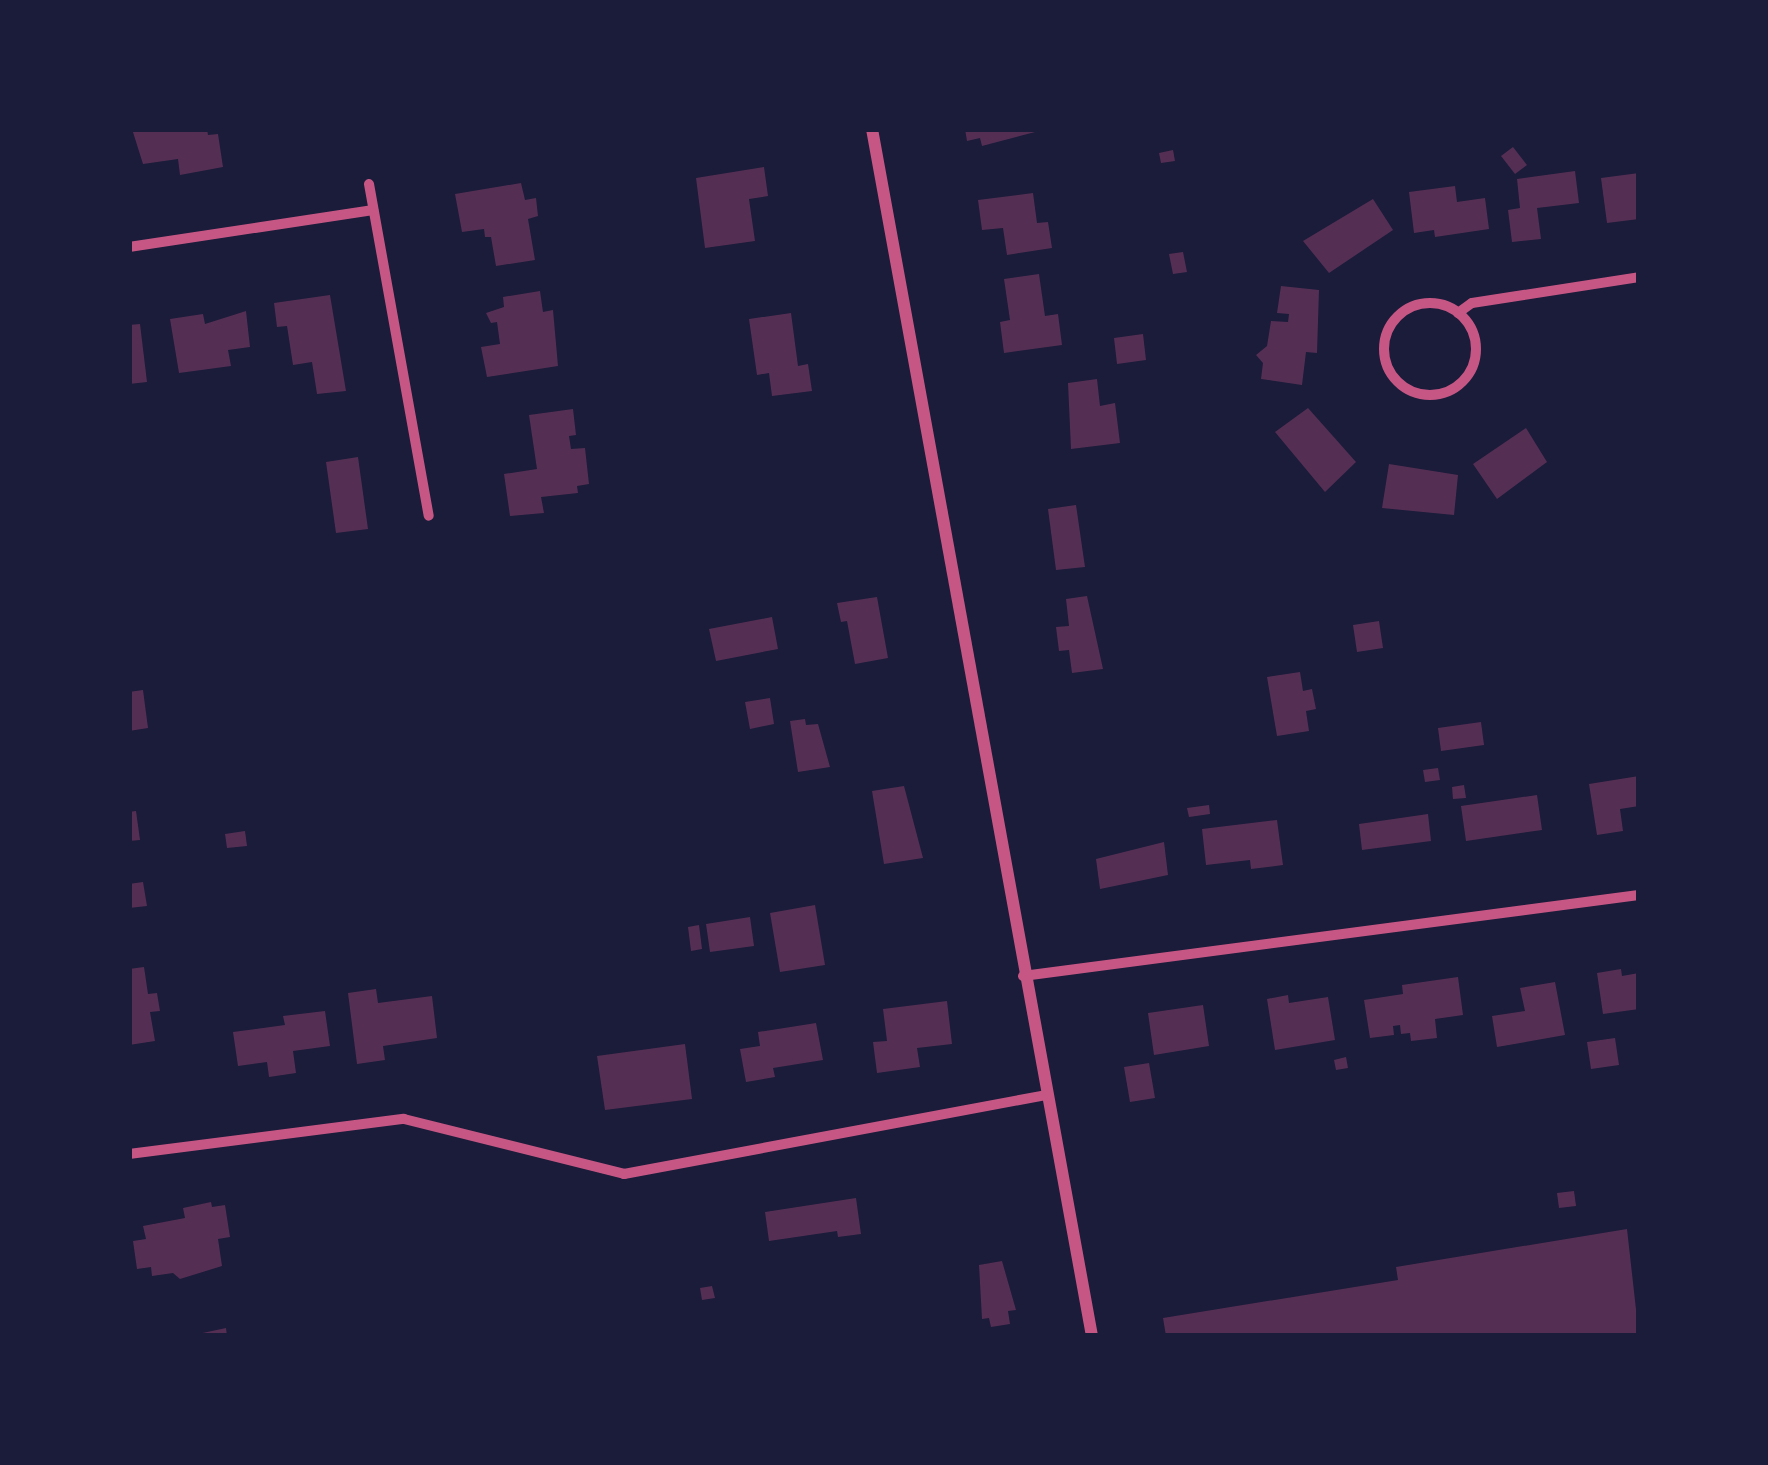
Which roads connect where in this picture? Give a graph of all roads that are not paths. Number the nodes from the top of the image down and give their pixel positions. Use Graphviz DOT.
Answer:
graph roads {
  1 [pos="872,129"];
  2 [pos="368,184"];
  3 [pos="373,210"];
  4 [pos="129,247"];
  5 [pos="1639,277"];
  6 [pos="1459,313"];
  7 [pos="430,516"];
  8 [pos="1639,895"];
  9 [pos="1023,976"];
  10 [pos="1046,1095"];
  11 [pos="129,1154"];
  12 [pos="1092,1336"];
  1 -- 9 [label="street"];
  2 -- 3 [label="street"];
  3 -- 4 [label="street"];
  3 -- 7 [label="street"];
  5 -- 6 [label="street"];
  6 -- 6 [label="street"];
  8 -- 9 [label="street"];
  9 -- 10 [label="street"];
  10 -- 11 [label="street"];
  10 -- 12 [label="street"];
}
